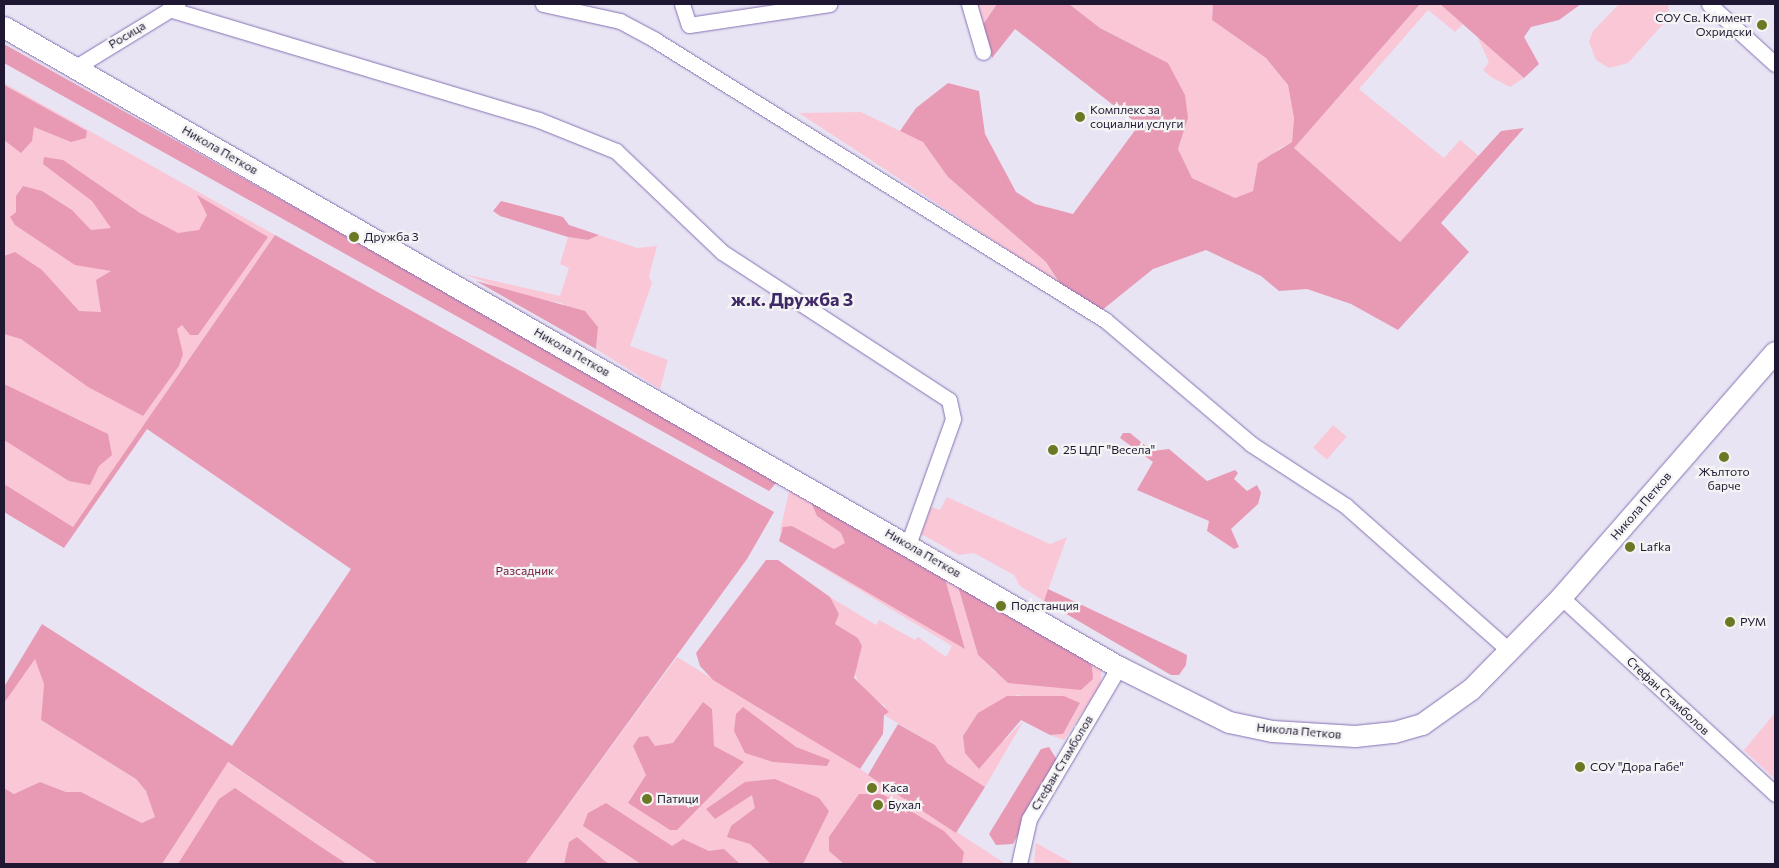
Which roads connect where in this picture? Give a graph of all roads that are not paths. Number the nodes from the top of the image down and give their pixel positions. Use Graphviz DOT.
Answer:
graph roads {
  1 [pos="543,4"];
  2 [pos="682,4"];
  3 [pos="829,4"];
  4 [pos="970,4"];
  5 [pos="1709,4"];
  6 [pos="174,7"];
  7 [pos="4,26"];
  8 [pos="983,52"];
  9 [pos="1775,64"];
  10 [pos="76,67"];
  11 [pos="1775,352"];
  12 [pos="908,545"];
  13 [pos="1561,597"];
  14 [pos="1509,650"];
  15 [pos="1119,667"];
  16 [pos="1775,794"];
  17 [pos="1019,864"];
  1 -- 14 [label="street"];
  2 -- 3 [label="street"];
  4 -- 8 [label="street"];
  5 -- 9 [label="street"];
  6 -- 10 [label="street, Росица"];
  6 -- 12 [label="street"];
  7 -- 10 [label="street, Никола Петков"];
  10 -- 12 [label="street, Никола Петков"];
  11 -- 13 [label="street, Никола Петков"];
  12 -- 15 [label="street, Никола Петков"];
  13 -- 14 [label="street, Никола Петков"];
  13 -- 16 [label="street, Стефан Стамболов"];
  14 -- 15 [label="street, Никола Петков"];
  15 -- 17 [label="street, Стефан Стамболов"];
}
